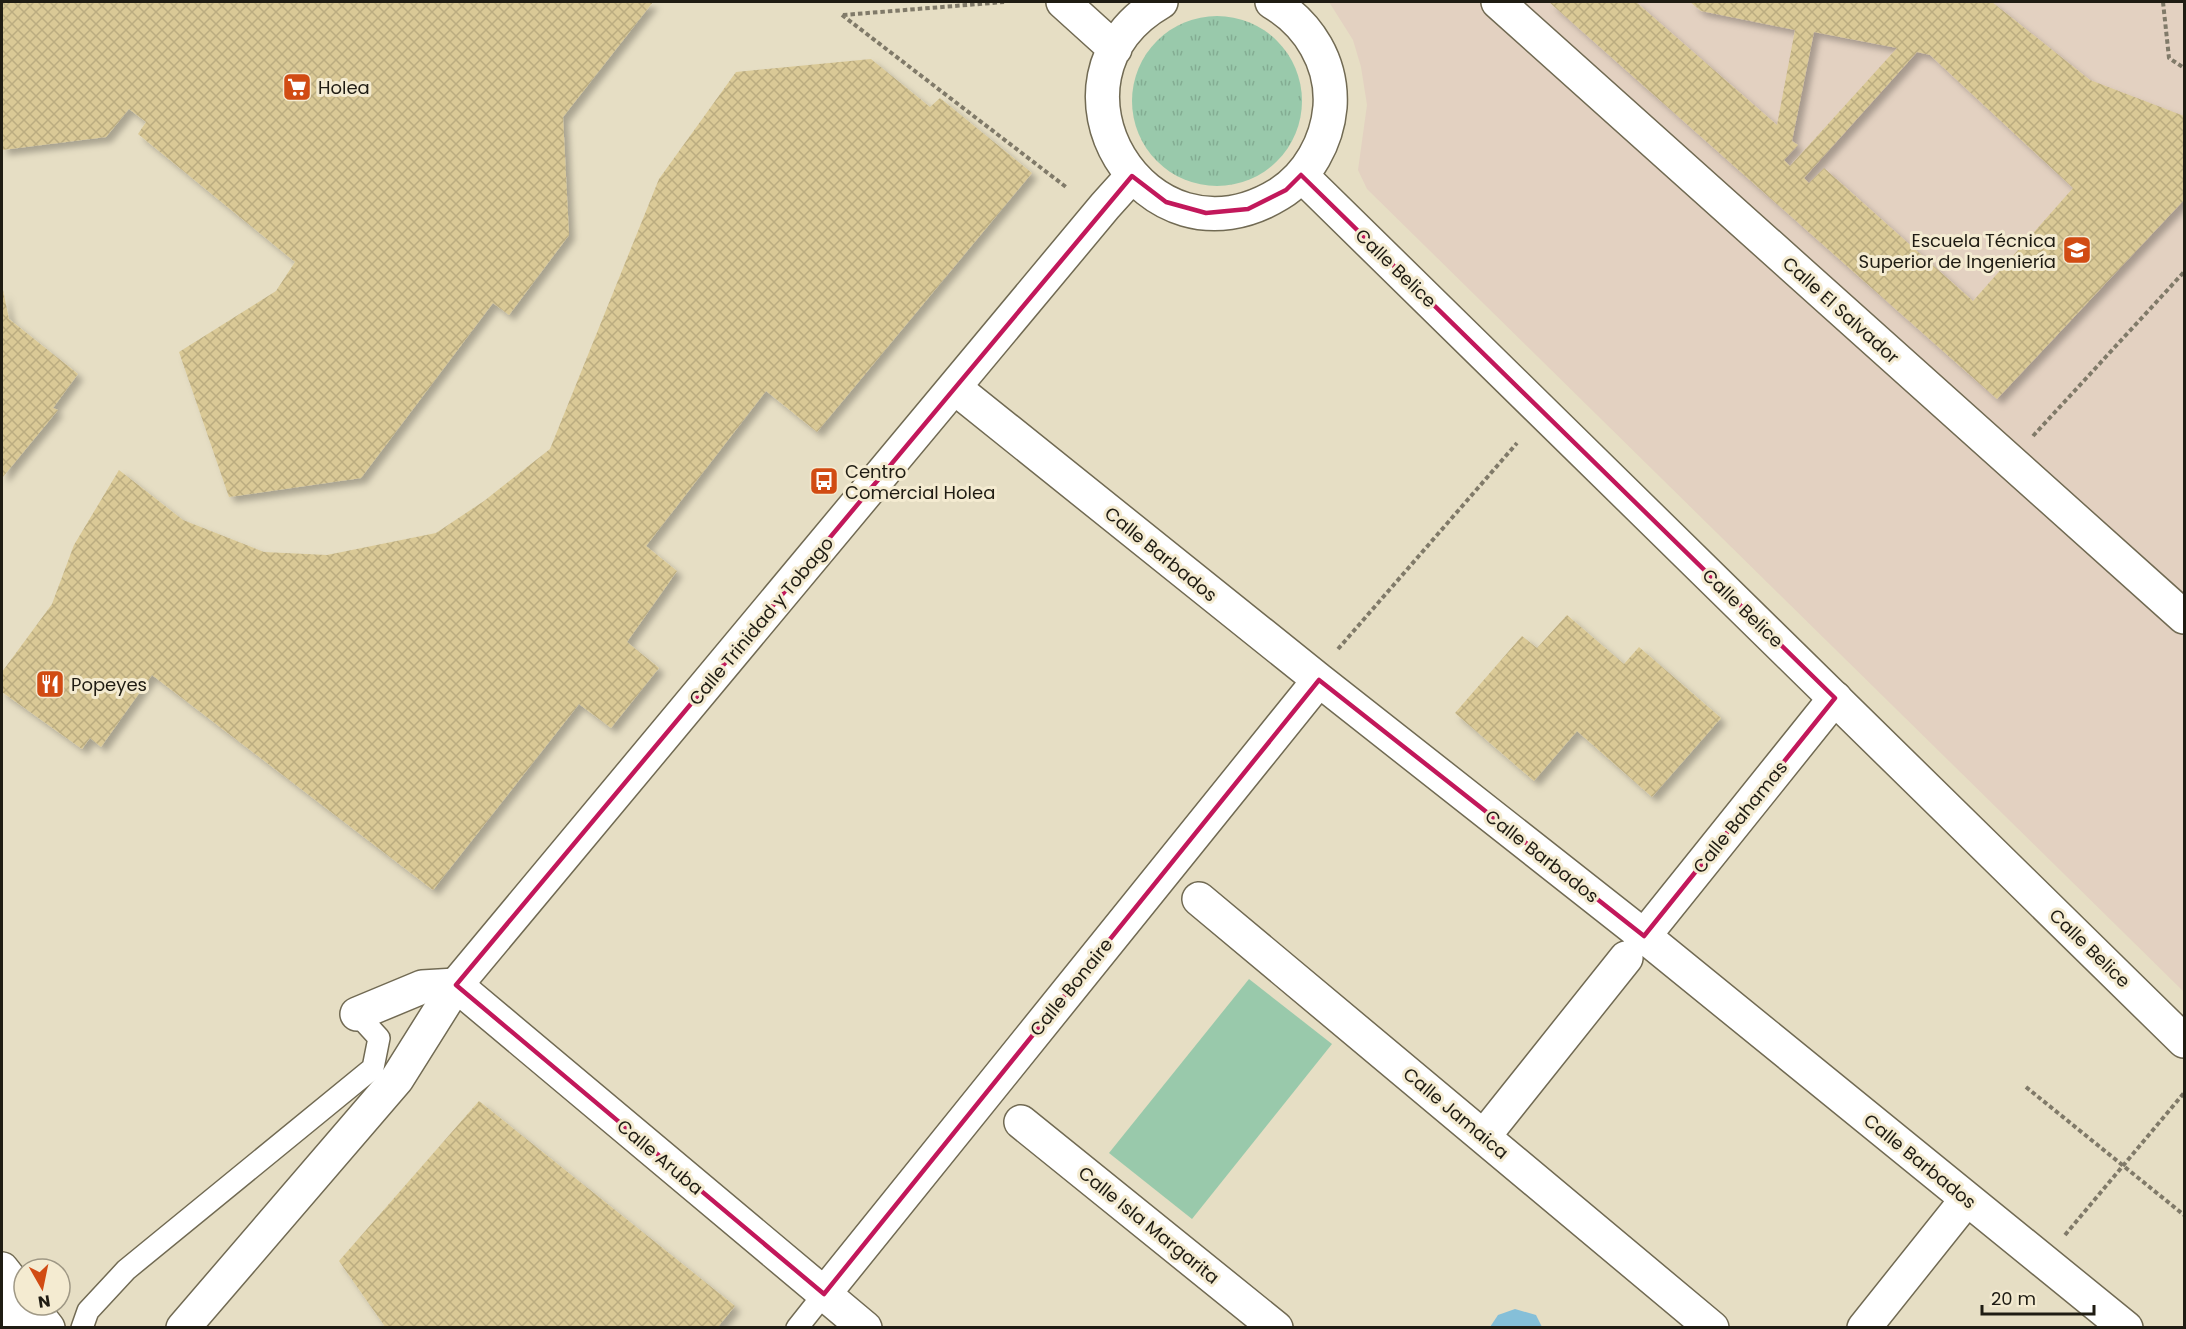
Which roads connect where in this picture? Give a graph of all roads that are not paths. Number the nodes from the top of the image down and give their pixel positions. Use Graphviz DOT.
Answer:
graph roads {
  1 [pos="1064,2"];
  2 [pos="1161,2"];
  3 [pos="1498,2"];
  4 [pos="1284,4"];
  5 [pos="1115,49"];
  6 [pos="1301,175"];
  7 [pos="1132,176"];
  8 [pos="955,388"];
  9 [pos="2184,617"];
  10 [pos="1327,667"];
  11 [pos="1836,698"];
  12 [pos="1199,899"];
  13 [pos="1635,947"];
  14 [pos="456,985"];
  15 [pos="357,1014"];
  16 [pos="2184,1041"];
  17 [pos="415,1049"];
  18 [pos="373,1068"];
  19 [pos="1021,1122"];
  20 [pos="1484,1136"];
  21 [pos="1967,1199"];
  22 [pos="2,1269"];
  23 [pos="12,1282"];
  24 [pos="824,1294"];
  25 [pos="2,1309"];
  26 [pos="20,1328"];
  27 [pos="81,1328"];
  28 [pos="183,1328"];
  29 [pos="797,1328"];
  30 [pos="865,1328"];
  31 [pos="1276,1328"];
  32 [pos="1712,1328"];
  33 [pos="1864,1328"];
  34 [pos="2126,1328"];
  1 -- 5 [label="main road"];
  2 -- 5 [label="main road"];
  3 -- 9 [label="main road, Calle El Salvador"];
  4 -- 6 [label="main road"];
  5 -- 7 [label="main road"];
  6 -- 7 [label="main road"];
  6 -- 11 [label="main road, Calle Belice"];
  7 -- 8 [label="main road, Calle Trinidad y Tobago"];
  8 -- 10 [label="main road, Calle Barbados"];
  8 -- 14 [label="main road, Calle Trinidad y Tobago"];
  10 -- 13 [label="main road, Calle Barbados"];
  10 -- 24 [label="main road, Calle Bonaire"];
  11 -- 13 [label="main road, Calle Bahamas"];
  11 -- 16 [label="main road, Calle Belice"];
  12 -- 20 [label="main road, Calle Jamaica"];
  13 -- 20 [label="main road, Calle Bahamas"];
  13 -- 21 [label="main road, Calle Barbados"];
  14 -- 15 [label="main road"];
  14 -- 17 [label="main road, Calle Trinidad y Tobago"];
  14 -- 24 [label="main road, Calle Aruba"];
  15 -- 18 [label="lane"];
  17 -- 18 [label="lane"];
  17 -- 28 [label="main road, Calle Trinidad y Tobago"];
  18 -- 27 [label="lane"];
  19 -- 31 [label="main road, Calle Isla Margarita"];
  20 -- 32 [label="main road, Calle Jamaica"];
  21 -- 33 [label="main road"];
  21 -- 34 [label="main road, Calle Barbados"];
  22 -- 23 [label="main road"];
  24 -- 29 [label="lane"];
  24 -- 30 [label="main road, Calle Aruba"];
  25 -- 26 [label="main road"];
}
